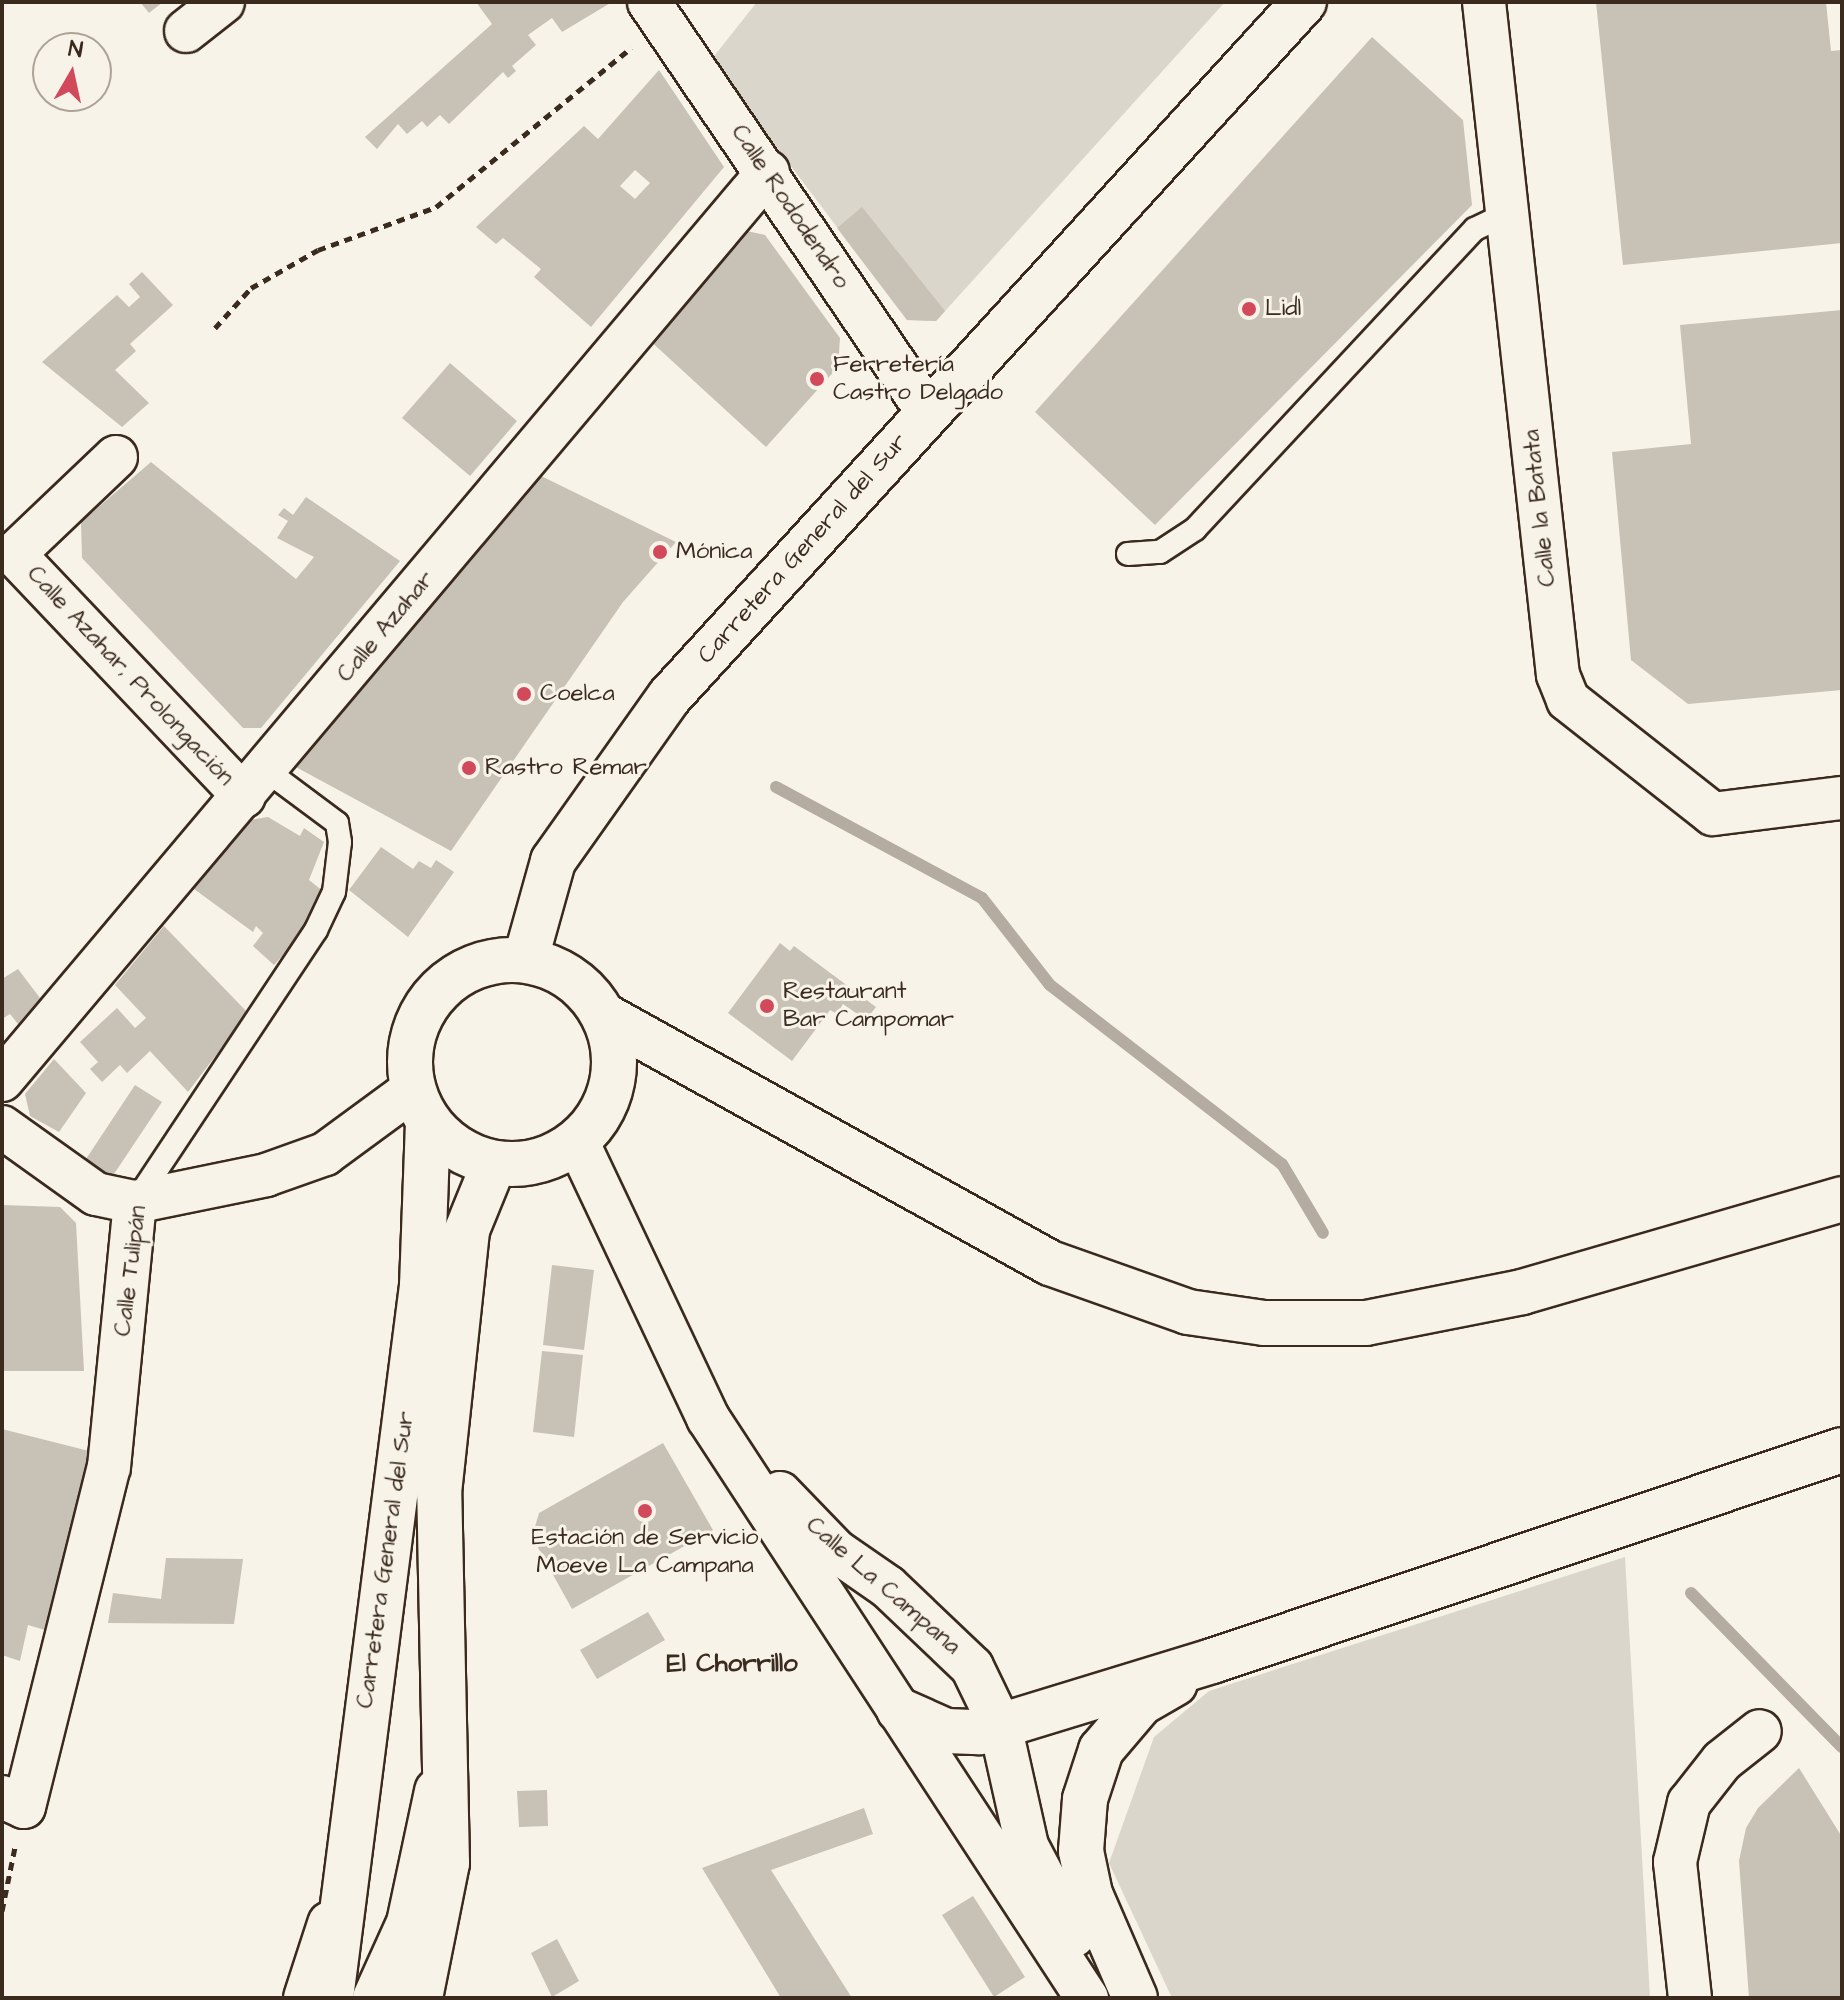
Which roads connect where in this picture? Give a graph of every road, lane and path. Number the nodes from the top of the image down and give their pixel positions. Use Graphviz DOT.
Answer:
graph roads {
  1 [pos="223,2"];
  2 [pos="1304,2"];
  3 [pos="1484,2"];
  4 [pos="656,12"];
  5 [pos="186,31"];
  6 [pos="768,172"];
  7 [pos="1508,213"];
  8 [pos="215,328"];
  9 [pos="928,413"];
  10 [pos="116,457"];
  11 [pos="1128,554"];
  12 [pos="255,783"];
  13 [pos="1842,798"];
  14 [pos="526,958"];
  15 [pos="605,1016"];
  16 [pos="2,1080"];
  17 [pos="420,1106"];
  18 [pos="2,1127"];
  19 [pos="578,1143"];
  20 [pos="494,1164"];
  21 [pos="1842,1199"];
  22 [pos="135,1202"];
  23 [pos="708,1418"];
  24 [pos="1842,1450"];
  25 [pos="1212,1661"];
  26 [pos="899,1710"];
  27 [pos="1000,1725"];
  28 [pos="1760,1731"];
  29 [pos="447,1736"];
  30 [pos="13,1802"];
  31 [pos="343,1883"];
  32 [pos="2,1911"];
  33 [pos="306,1998"];
  34 [pos="331,1998"];
  35 [pos="375,1998"];
  36 [pos="420,1998"];
  37 [pos="1087,1998"];
  38 [pos="1111,1998"];
  39 [pos="1135,1998"];
  40 [pos="1690,1998"];
  1 -- 5 [label="street"];
  2 -- 9 [label="main road, Carretera General del Sur"];
  3 -- 7 [label="street, Calle la Batata"];
  4 -- 6 [label="street, Calle Rododendro"];
  4 -- 8 [label="path"];
  6 -- 9 [label="street, Calle Rododendro"];
  6 -- 12 [label="street, Calle Azahar"];
  7 -- 11 [label="lane"];
  7 -- 13 [label="street, Calle la Batata"];
  9 -- 14 [label="main road, Carretera General del Sur"];
  10 -- 12 [label="street, Calle Azahar, Prolongación"];
  12 -- 16 [label="street, Calle Azahar"];
  12 -- 22 [label="lane, Calle Tulipán"];
  14 -- 15 [label="main road"];
  14 -- 17 [label="main road"];
  15 -- 19 [label="main road"];
  15 -- 21 [label="main road"];
  17 -- 20 [label="main road"];
  17 -- 22 [label="street"];
  17 -- 31 [label="main road, Carretera General del Sur"];
  18 -- 22 [label="street"];
  19 -- 20 [label="main road"];
  19 -- 23 [label="street, Calle La Campana"];
  20 -- 29 [label="main road, Carretera General del Sur"];
  22 -- 30 [label="street, Calle Tulipán"];
  23 -- 26 [label="street, Calle La Campana"];
  23 -- 27 [label="street, Calle La Campana"];
  24 -- 25 [label="main road"];
  25 -- 27 [label="main road"];
  25 -- 39 [label="main road"];
  26 -- 27 [label="main road"];
  26 -- 37 [label="street, Calle La Campana"];
  27 -- 38 [label="street, Calle La Campana"];
  28 -- 40 [label="street"];
  29 -- 35 [label="main road"];
  29 -- 36 [label="main road, Carretera General del Sur"];
  30 -- 32 [label="path"];
  31 -- 33 [label="main road"];
  31 -- 34 [label="main road, Carretera General del Sur"];
}
